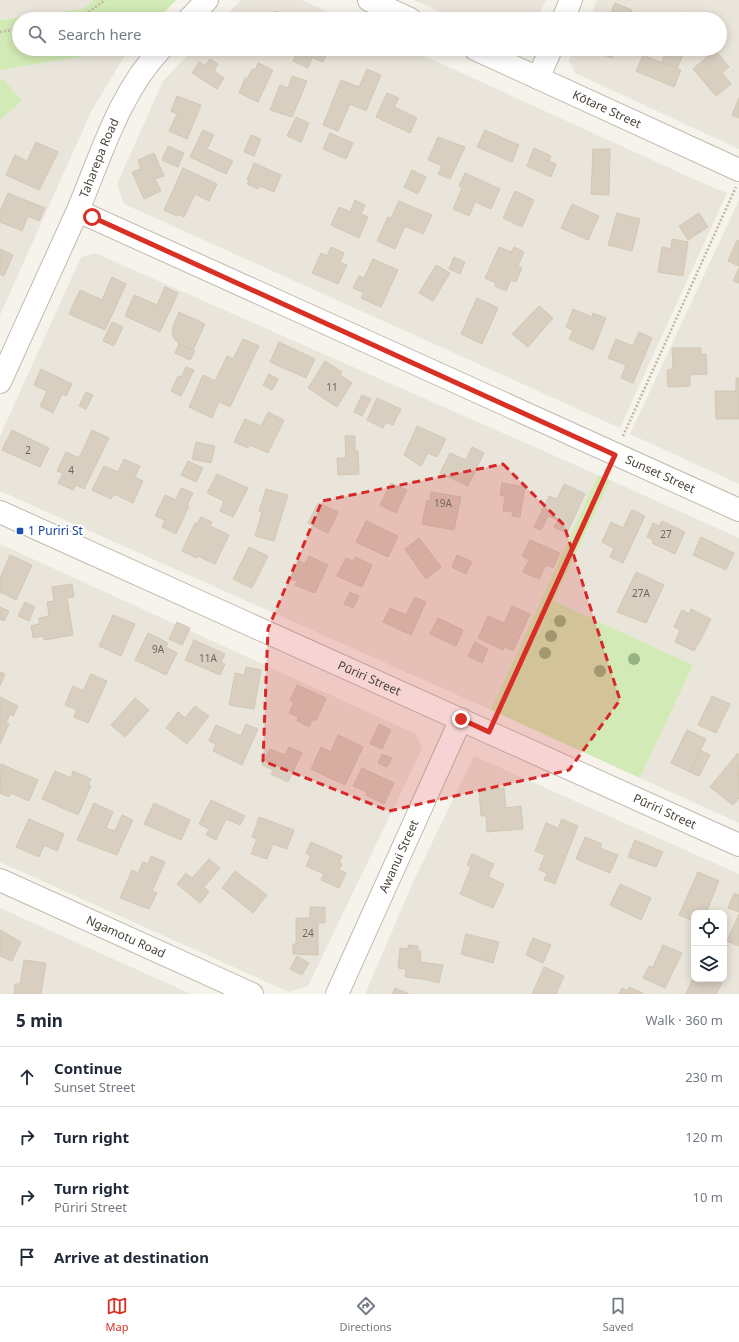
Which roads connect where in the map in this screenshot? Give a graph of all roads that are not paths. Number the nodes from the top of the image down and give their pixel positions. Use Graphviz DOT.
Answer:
graph roads {
  1 [pos="207,0"];
  2 [pos="369,0"];
  3 [pos="571,0"];
  4 [pos="196,12"];
  5 [pos="395,12"];
  6 [pos="566,12"];
  7 [pos="155,56"];
  8 [pos="490,56"];
  9 [pos="548,56"];
  10 [pos="538,78"];
  11 [pos="739,170"];
  12 [pos="78,211"];
  13 [pos="0,382"];
  14 [pos="739,510"];
  15 [pos="0,512"];
  16 [pos="461,719"];
  17 [pos="739,845"];
  18 [pos="0,880"];
  19 [pos="252,994"];
  20 [pos="337,994"];
  1 -- 4 [label="street"];
  2 -- 5 [label="street"];
  3 -- 6 [label="street"];
  7 -- 12 [label="street, Taharepa Road"];
  8 -- 10 [label="street, Kōtare Street"];
  9 -- 10 [label="street"];
  10 -- 11 [label="street, Kōtare Street"];
  12 -- 13 [label="street, Taharepa Road"];
  12 -- 14 [label="street, Sunset Street"];
  15 -- 16 [label="street, Pūriri Street"];
  16 -- 17 [label="street, Pūriri Street"];
  16 -- 20 [label="street, Awanui Street"];
  18 -- 19 [label="street, Ngamotu Road"];
}
